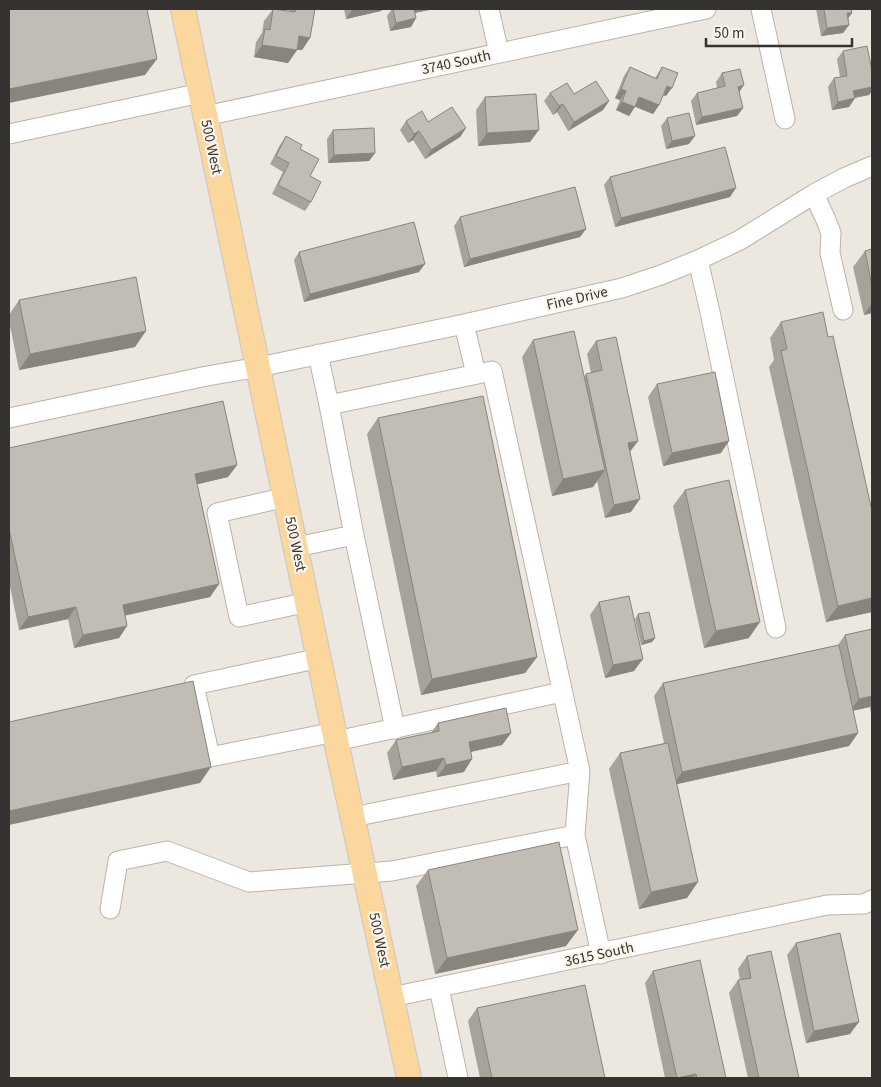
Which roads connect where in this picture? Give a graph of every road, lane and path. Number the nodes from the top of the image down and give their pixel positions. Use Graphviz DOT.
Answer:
graph roads {
  1 [pos="183,9"];
  2 [pos="489,9"];
  3 [pos="706,9"];
  4 [pos="761,9"];
  5 [pos="499,53"];
  6 [pos="201,93"];
  7 [pos="205,116"];
  8 [pos="785,120"];
  9 [pos="9,134"];
  10 [pos="872,166"];
  11 [pos="814,194"];
  12 [pos="698,260"];
  13 [pos="843,310"];
  14 [pos="464,324"];
  15 [pos="318,354"];
  16 [pos="259,367"];
  17 [pos="476,374"];
  18 [pos="329,405"];
  19 [pos="9,418"];
  20 [pos="286,497"];
  21 [pos="354,535"];
  22 [pos="296,547"];
  23 [pos="308,602"];
  24 [pos="776,628"];
  25 [pos="320,658"];
  26 [pos="194,685"];
  27 [pos="174,689"];
  28 [pos="562,692"];
  29 [pos="395,729"];
  30 [pos="336,737"];
  31 [pos="580,771"];
  32 [pos="353,817"];
  33 [pos="575,835"];
  34 [pos="365,873"];
  35 [pos="872,900"];
  36 [pos="110,909"];
  37 [pos="601,954"];
  38 [pos="439,988"];
  39 [pos="392,997"];
  40 [pos="409,1078"];
  41 [pos="458,1078"];
  1 -- 6 [label="main road, 500 West"];
  2 -- 5 [label="street"];
  3 -- 5 [label="street, 3740 South"];
  4 -- 8 [label="street"];
  5 -- 7 [label="street, 3740 South"];
  6 -- 7 [label="main road, 500 West"];
  6 -- 9 [label="street"];
  7 -- 16 [label="main road, 500 West"];
  10 -- 11 [label="street, Fine Drive"];
  11 -- 12 [label="street, Fine Drive"];
  11 -- 13 [label="street"];
  12 -- 14 [label="street, Fine Drive"];
  12 -- 24 [label="street"];
  14 -- 15 [label="street, Fine Drive"];
  14 -- 17 [label="street"];
  15 -- 16 [label="street, Fine Drive"];
  15 -- 18 [label="street"];
  16 -- 19 [label="street, Fine Drive"];
  16 -- 20 [label="main road, 500 West"];
  17 -- 18 [label="street"];
  17 -- 28 [label="street"];
  18 -- 21 [label="street"];
  20 -- 22 [label="main road, 500 West"];
  20 -- 23 [label="street"];
  21 -- 22 [label="street"];
  21 -- 29 [label="street"];
  22 -- 23 [label="main road, 500 West"];
  23 -- 25 [label="main road, 500 West"];
  25 -- 26 [label="street"];
  25 -- 30 [label="main road, 500 West"];
  26 -- 27 [label="street"];
  26 -- 30 [label="street"];
  28 -- 29 [label="street"];
  28 -- 31 [label="street"];
  29 -- 30 [label="street"];
  30 -- 32 [label="main road, 500 West"];
  31 -- 32 [label="street"];
  31 -- 33 [label="street"];
  32 -- 34 [label="main road, 500 West"];
  33 -- 34 [label="street"];
  33 -- 37 [label="street"];
  34 -- 36 [label="street"];
  34 -- 39 [label="main road, 500 West"];
  35 -- 37 [label="street, 3615 South"];
  37 -- 38 [label="street, 3615 South"];
  38 -- 39 [label="street, 3615 South"];
  38 -- 41 [label="street"];
  39 -- 40 [label="main road, 500 West"];
}
